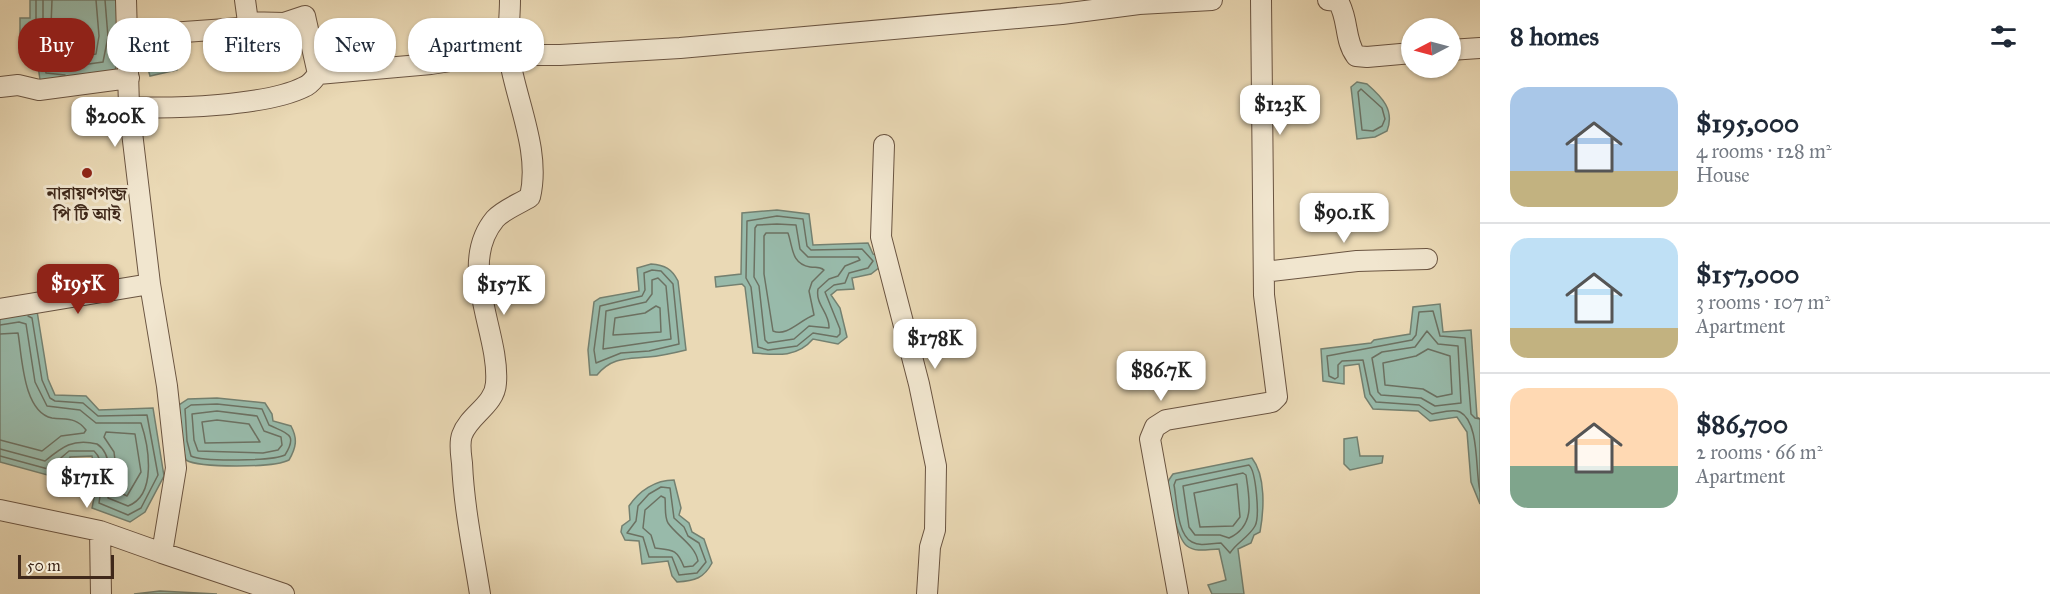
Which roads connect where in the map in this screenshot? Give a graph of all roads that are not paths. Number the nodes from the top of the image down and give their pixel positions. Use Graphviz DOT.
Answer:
graph roads {
  1 [pos="126,0"];
  2 [pos="245,0"];
  3 [pos="510,0"];
  4 [pos="1212,0"];
  5 [pos="1261,0"];
  6 [pos="1328,0"];
  7 [pos="127,18"];
  8 [pos="247,18"];
  9 [pos="299,18"];
  10 [pos="510,18"];
  11 [pos="1480,48"];
  12 [pos="1461,49"];
  13 [pos="1401,54"];
  14 [pos="544,55"];
  15 [pos="408,65"];
  16 [pos="129,72"];
  17 [pos="513,72"];
  18 [pos="318,74"];
  19 [pos="129,78"];
  20 [pos="0,87"];
  21 [pos="129,107"];
  22 [pos="884,146"];
  23 [pos="1427,259"];
  24 [pos="1264,272"];
  25 [pos="150,284"];
  26 [pos="0,309"];
  27 [pos="0,510"];
  28 [pos="100,531"];
  29 [pos="162,553"];
  30 [pos="101,594"];
  31 [pos="284,594"];
  32 [pos="480,594"];
  33 [pos="927,594"];
  34 [pos="1178,594"];
  1 -- 7 [label="street"];
  2 -- 8 [label="street"];
  3 -- 10 [label="street"];
  4 -- 14 [label="street"];
  5 -- 24 [label="street"];
  6 -- 13 [label="street"];
  9 -- 18 [label="street"];
  11 -- 12 [label="street"];
  15 -- 18 [label="street"];
  16 -- 19 [label="street"];
  17 -- 32 [label="street"];
  18 -- 21 [label="street"];
  19 -- 20 [label="street"];
  19 -- 21 [label="street"];
  21 -- 25 [label="street"];
  22 -- 33 [label="street"];
  23 -- 24 [label="street"];
  24 -- 34 [label="street"];
  25 -- 26 [label="street"];
  25 -- 29 [label="street"];
  27 -- 28 [label="street"];
  28 -- 29 [label="street"];
  28 -- 30 [label="street"];
  29 -- 31 [label="street"];
}
